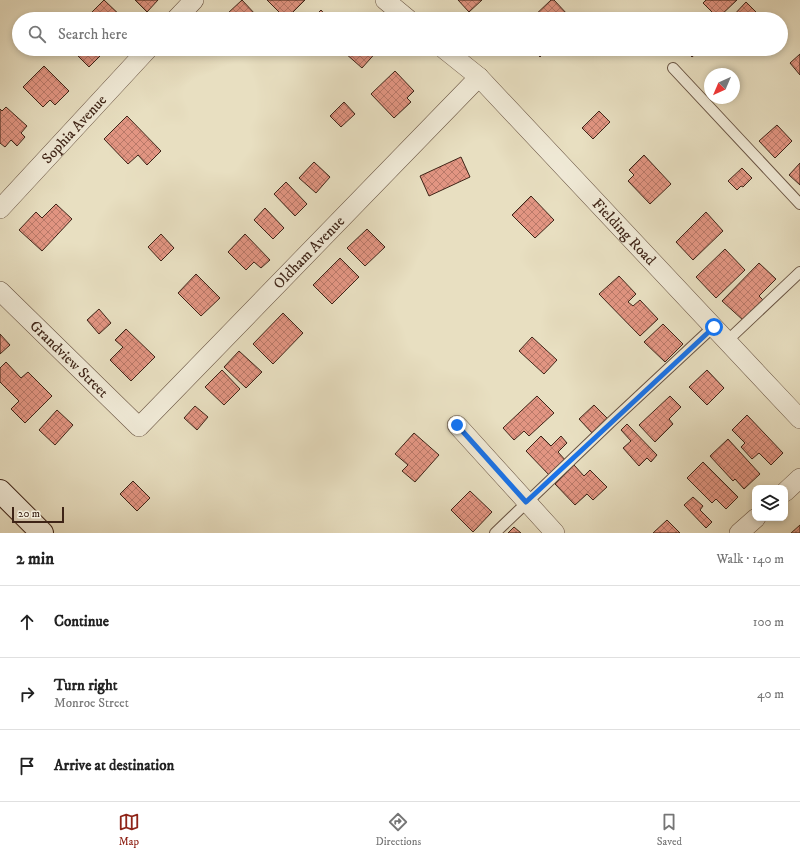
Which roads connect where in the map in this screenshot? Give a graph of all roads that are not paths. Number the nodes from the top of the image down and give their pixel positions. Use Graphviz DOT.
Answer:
graph roads {
  1 [pos="194,0"];
  2 [pos="385,0"];
  3 [pos="183,12"];
  4 [pos="400,12"];
  5 [pos="142,56"];
  6 [pos="453,56"];
  7 [pos="673,68"];
  8 [pos="479,77"];
  9 [pos="800,204"];
  10 [pos="0,209"];
  11 [pos="800,272"];
  12 [pos="0,291"];
  13 [pos="714,327"];
  14 [pos="727,341"];
  15 [pos="800,419"];
  16 [pos="457,425"];
  17 [pos="139,426"];
  18 [pos="800,478"];
  19 [pos="788,489"];
  20 [pos="0,491"];
  21 [pos="526,502"];
  22 [pos="753,521"];
  23 [pos="42,533"];
  24 [pos="496,533"];
  25 [pos="555,533"];
  26 [pos="739,533"];
  1 -- 3 [label="street"];
  2 -- 4 [label="street"];
  5 -- 10 [label="street, Sophia Avenue"];
  6 -- 8 [label="street, Fielding Road"];
  7 -- 9 [label="lane"];
  8 -- 13 [label="street, Fielding Road"];
  8 -- 17 [label="street, Oldham Avenue"];
  11 -- 14 [label="lane"];
  12 -- 17 [label="street, Grandview Street"];
  13 -- 14 [label="street, Fielding Road"];
  13 -- 21 [label="lane"];
  14 -- 15 [label="street, Fielding Road"];
  16 -- 21 [label="street"];
  18 -- 19 [label="street"];
  20 -- 23 [label="main road"];
  21 -- 24 [label="lane"];
  21 -- 25 [label="street"];
  22 -- 26 [label="street"];
}
